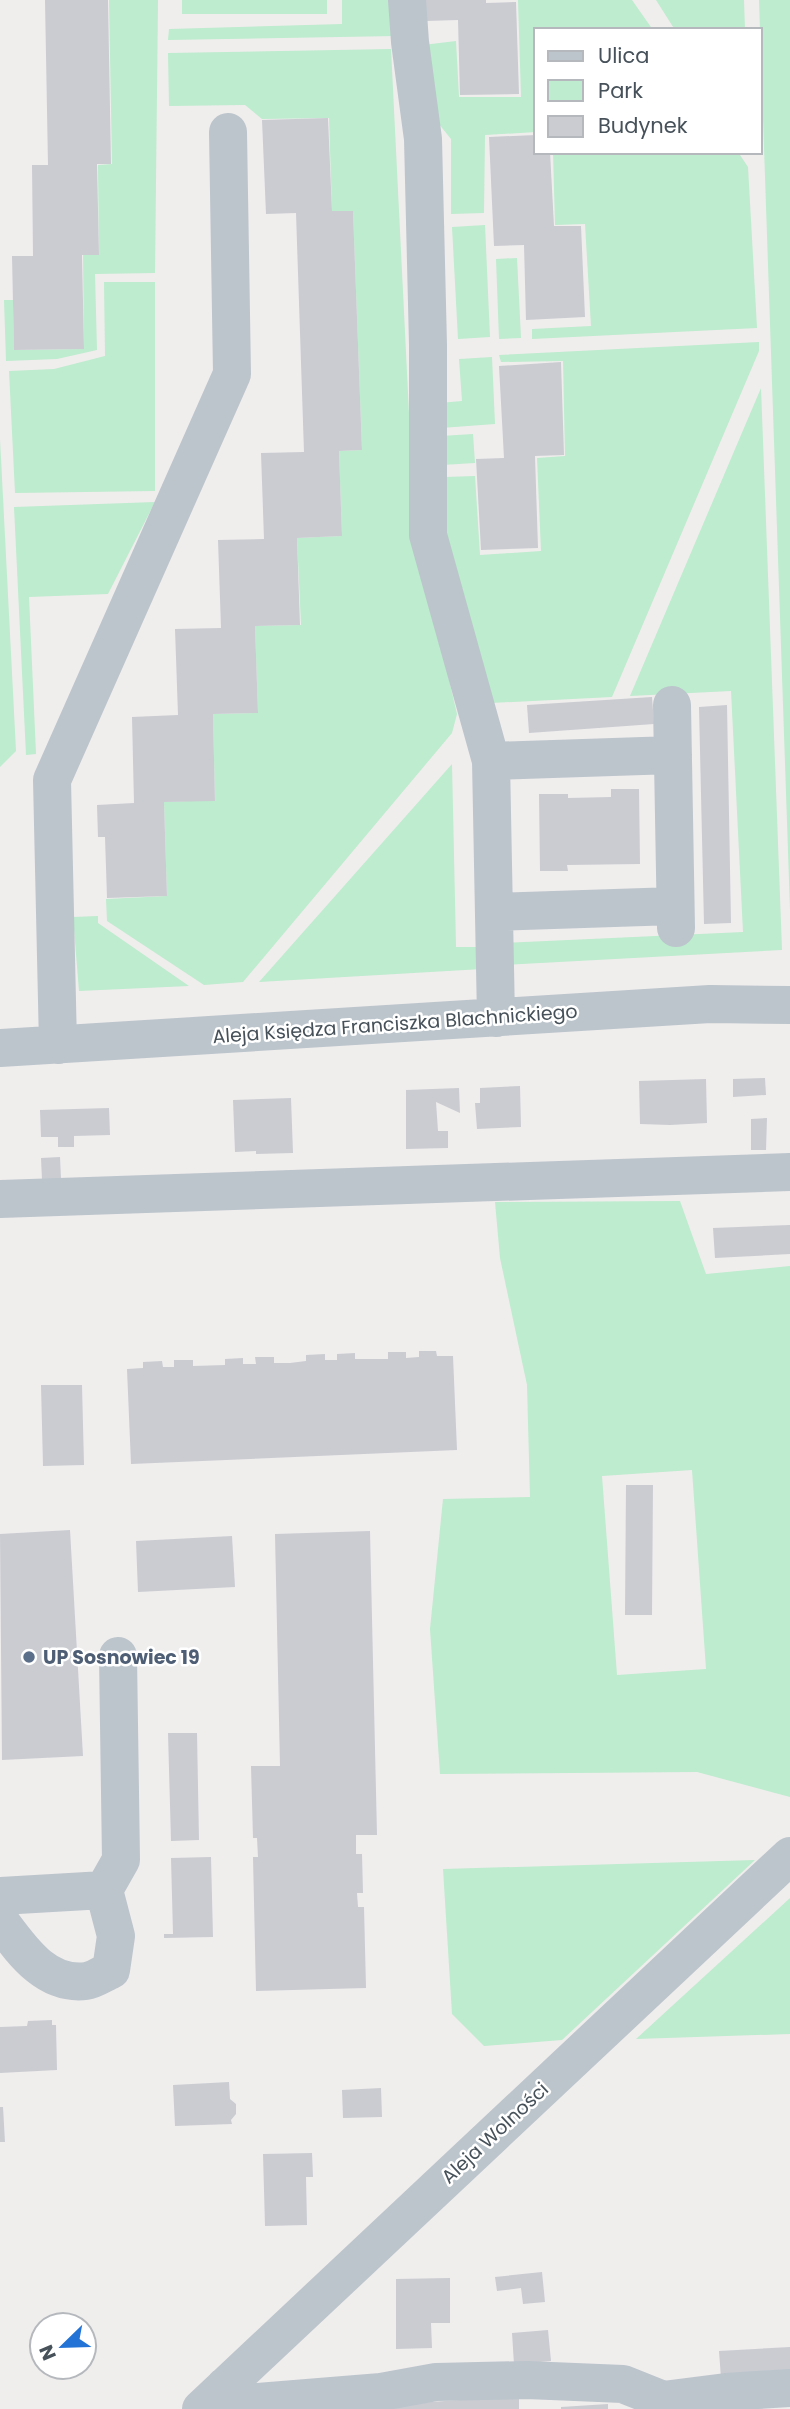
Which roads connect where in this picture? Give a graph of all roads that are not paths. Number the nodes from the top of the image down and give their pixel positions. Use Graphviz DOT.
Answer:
graph roads {
  1 [pos="407,0"];
  2 [pos="228,132"];
  3 [pos="672,705"];
  4 [pos="673,755"];
  5 [pos="491,761"];
  6 [pos="495,912"];
  7 [pos="790,1005"];
  8 [pos="496,1018"];
  9 [pos="58,1045"];
  10 [pos="0,1048"];
  11 [pos="790,1171"];
  12 [pos="0,1199"];
  13 [pos="118,1656"];
  14 [pos="790,1856"];
  15 [pos="104,1890"];
  16 [pos="0,1896"];
  17 [pos="0,1921"];
  18 [pos="790,2388"];
  19 [pos="213,2398"];
  20 [pos="663,2405"];
  1 -- 5 [label="street"];
  2 -- 9 [label="street"];
  3 -- 4 [label="street"];
  4 -- 5 [label="street"];
  4 -- 6 [label="street"];
  5 -- 6 [label="street"];
  6 -- 8 [label="street"];
  7 -- 8 [label="street, Aleja Księdza Franciszka Blachnickiego"];
  8 -- 9 [label="street, Aleja Księdza Franciszka Blachnickiego"];
  9 -- 10 [label="street, Aleja Księdza Franciszka Blachnickiego"];
  11 -- 12 [label="street"];
  13 -- 15 [label="street"];
  14 -- 19 [label="street, Aleja Wolności"];
  15 -- 16 [label="street"];
  15 -- 17 [label="street"];
  18 -- 20 [label="street"];
  19 -- 20 [label="street"];
}
